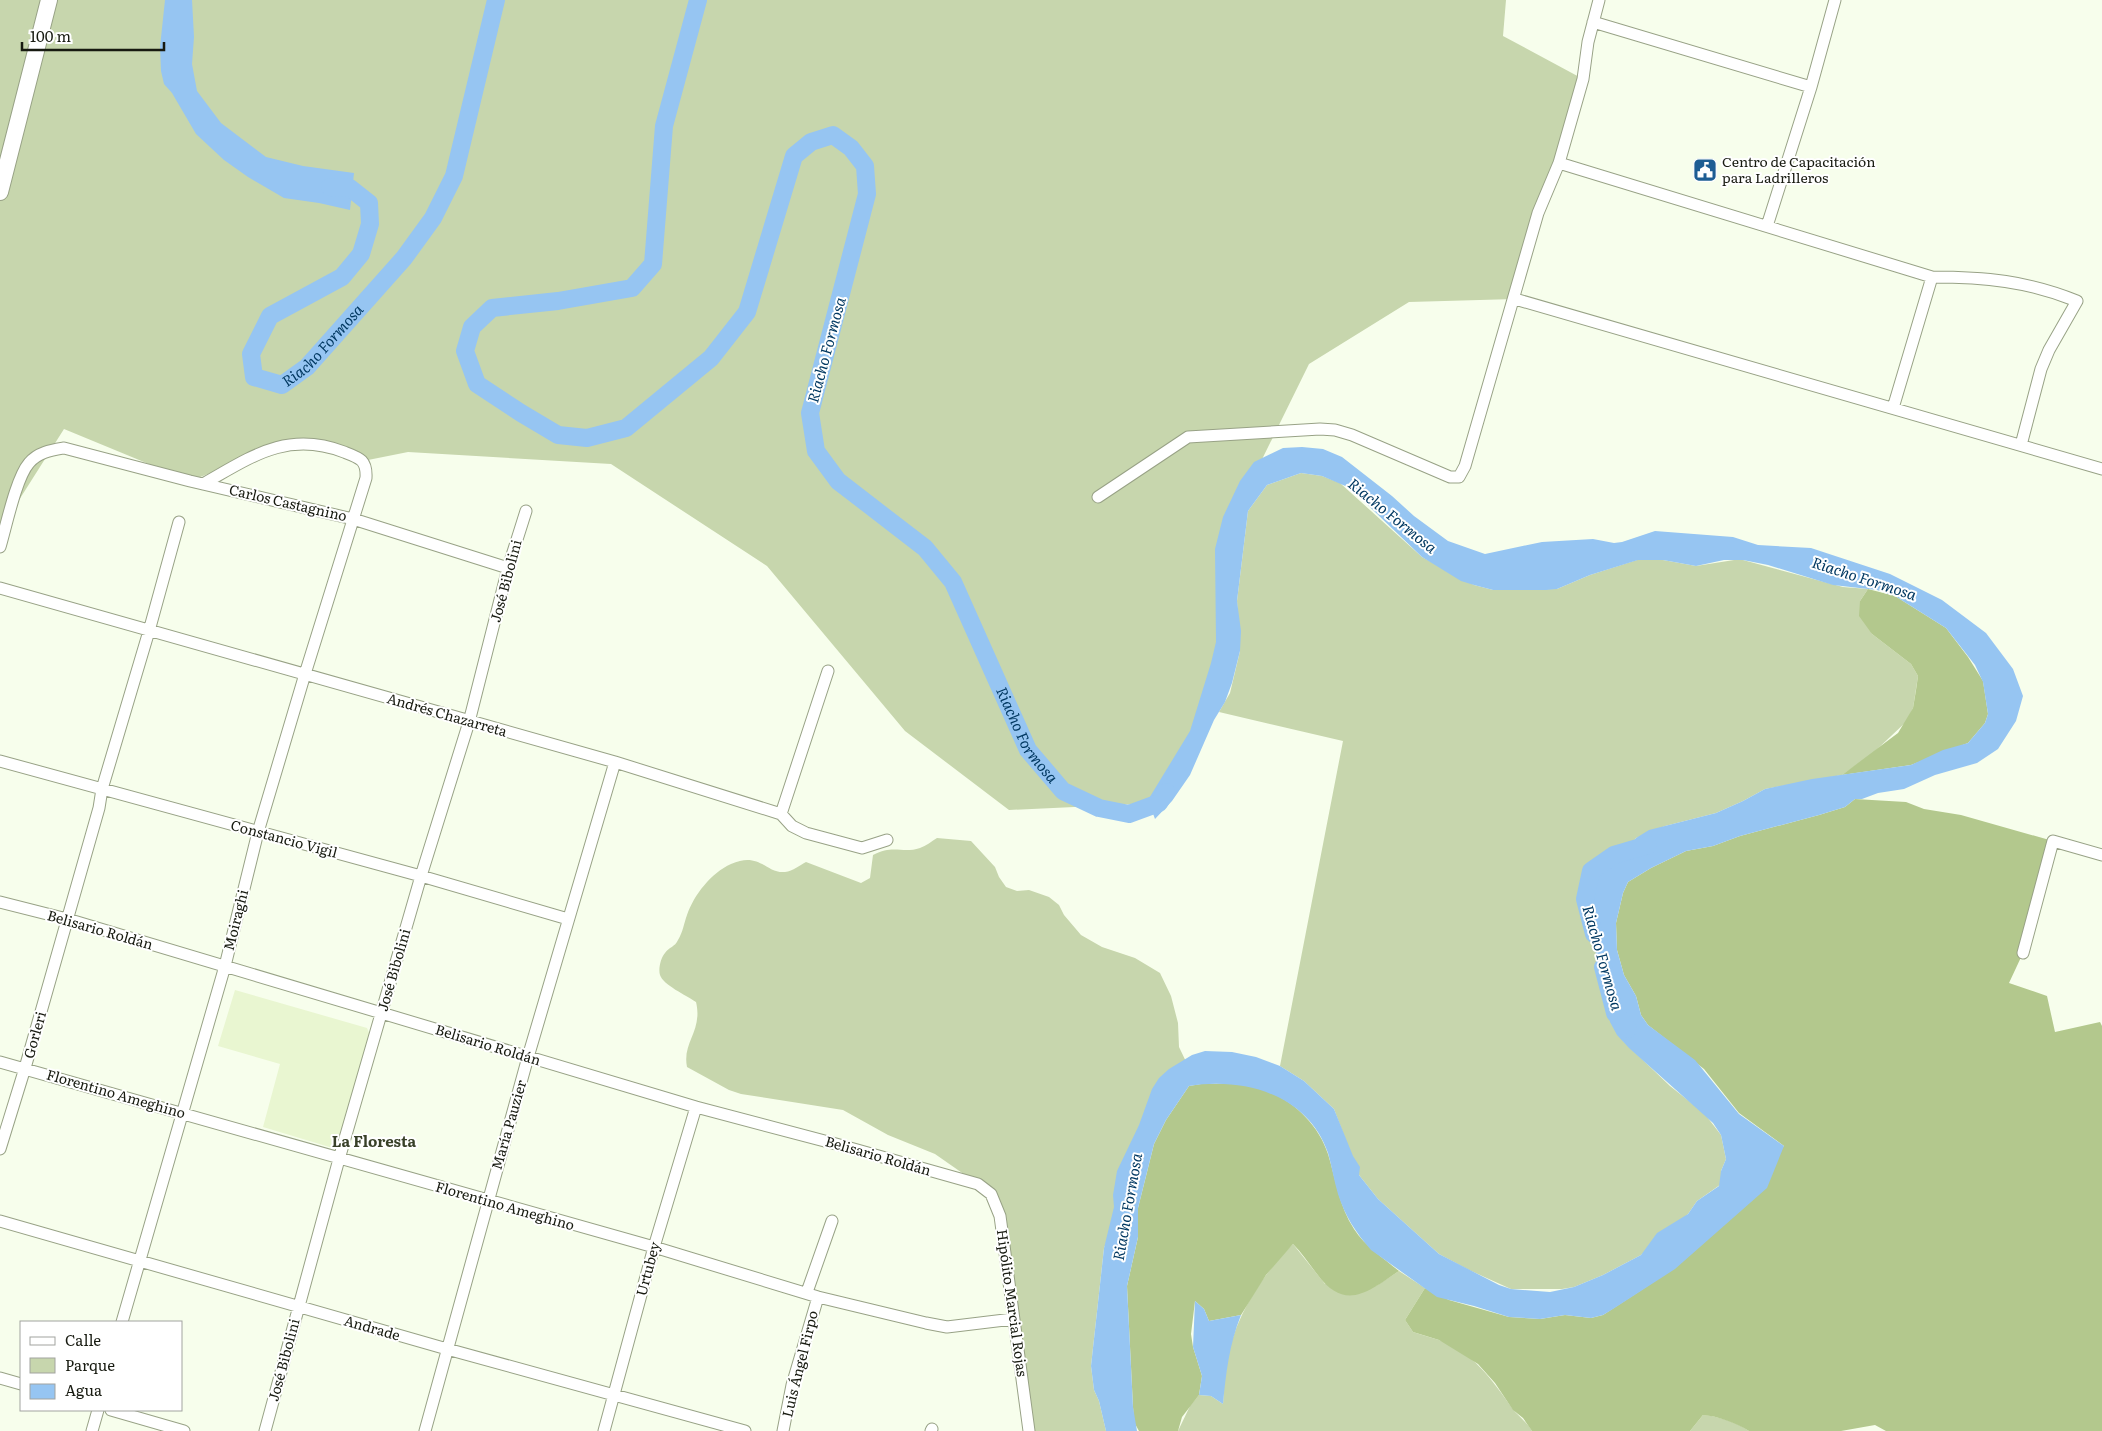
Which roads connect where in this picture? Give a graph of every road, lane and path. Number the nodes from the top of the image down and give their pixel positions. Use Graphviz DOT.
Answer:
graph roads {
  1 [pos="49,0"];
  2 [pos="1599,0"];
  3 [pos="1835,0"];
  4 [pos="1593,22"];
  5 [pos="1811,87"];
  6 [pos="1559,163"];
  7 [pos="0,192"];
  8 [pos="1767,226"];
  9 [pos="1932,277"];
  10 [pos="1515,299"];
  11 [pos="1893,408"];
  12 [pos="2021,445"];
  13 [pos="2102,469"];
  14 [pos="203,484"];
  15 [pos="1098,497"];
  16 [pos="526,511"];
  17 [pos="353,519"];
  18 [pos="179,522"];
  19 [pos="0,548"];
  20 [pos="508,568"];
  21 [pos="0,588"];
  22 [pos="149,631"];
  23 [pos="828,672"];
  24 [pos="304,674"];
  25 [pos="469,722"];
  26 [pos="0,761"];
  27 [pos="615,762"];
  28 [pos="102,789"];
  29 [pos="781,814"];
  30 [pos="258,832"];
  31 [pos="887,840"];
  32 [pos="2102,855"];
  33 [pos="421,876"];
  34 [pos="0,902"];
  35 [pos="67,919"];
  36 [pos="568,919"];
  37 [pos="2023,952"];
  38 [pos="225,966"];
  39 [pos="382,1012"];
  40 [pos="528,1056"];
  41 [pos="0,1062"];
  42 [pos="25,1068"];
  43 [pos="696,1107"];
  44 [pos="183,1112"];
  45 [pos="0,1149"];
  46 [pos="339,1159"];
  47 [pos="978,1184"];
  48 [pos="487,1200"];
  49 [pos="0,1221"];
  50 [pos="832,1221"];
  51 [pos="654,1247"];
  52 [pos="138,1260"];
  53 [pos="812,1294"];
  54 [pos="298,1306"];
  55 [pos="1014,1319"];
  56 [pos="122,1321"];
  57 [pos="447,1349"];
  58 [pos="0,1378"];
  59 [pos="20,1384"];
  60 [pos="614,1396"];
  61 [pos="98,1411"];
  62 [pos="114,1411"];
  63 [pos="92,1431"];
  64 [pos="184,1431"];
  65 [pos="265,1431"];
  66 [pos="424,1431"];
  67 [pos="604,1431"];
  68 [pos="745,1431"];
  69 [pos="783,1431"];
  70 [pos="1030,1431"];
  1 -- 7 [label="highway"];
  2 -- 4 [label="street"];
  3 -- 5 [label="street"];
  4 -- 5 [label="street"];
  4 -- 6 [label="street"];
  5 -- 8 [label="street"];
  6 -- 8 [label="street"];
  6 -- 10 [label="street"];
  8 -- 9 [label="street"];
  9 -- 11 [label="street"];
  9 -- 12 [label="street"];
  10 -- 11 [label="street"];
  10 -- 15 [label="street"];
  11 -- 12 [label="street"];
  12 -- 13 [label="street"];
  14 -- 17 [label="street, Carlos Castagnino"];
  14 -- 17 [label="street, Moiraghi"];
  14 -- 19 [label="street, Carlos Castagnino"];
  16 -- 20 [label="street, José Bibolini"];
  17 -- 20 [label="street, Carlos Castagnino"];
  17 -- 24 [label="street, Moiraghi"];
  18 -- 22 [label="street, Gorleri"];
  20 -- 25 [label="street, José Bibolini"];
  21 -- 22 [label="street, Andrés Chazarreta"];
  22 -- 24 [label="street, Andrés Chazarreta"];
  22 -- 28 [label="street, Gorleri"];
  23 -- 29 [label="street"];
  24 -- 25 [label="street, Andrés Chazarreta"];
  24 -- 30 [label="street, Moiraghi"];
  25 -- 27 [label="street, Andrés Chazarreta"];
  25 -- 33 [label="street, José Bibolini"];
  26 -- 28 [label="street, Constancio Vigil"];
  27 -- 29 [label="street, Andrés Chazarreta"];
  27 -- 36 [label="street, María Pauzier"];
  28 -- 30 [label="street, Constancio Vigil"];
  28 -- 35 [label="street, Gorleri"];
  29 -- 31 [label="street, Andrés Chazarreta"];
  30 -- 33 [label="street, Constancio Vigil"];
  30 -- 38 [label="street, Moiraghi"];
  32 -- 37 [label="street"];
  33 -- 36 [label="street, Constancio Vigil"];
  33 -- 39 [label="street, José Bibolini"];
  34 -- 35 [label="street, Belisario Roldán"];
  35 -- 38 [label="street, Belisario Roldán"];
  35 -- 42 [label="street, Gorleri"];
  36 -- 40 [label="street, María Pauzier"];
  38 -- 39 [label="street, Belisario Roldán"];
  38 -- 44 [label="street, Moiraghi"];
  39 -- 40 [label="street, Belisario Roldán"];
  39 -- 46 [label="street, José Bibolini"];
  40 -- 43 [label="street, Belisario Roldán"];
  40 -- 48 [label="street, María Pauzier"];
  41 -- 42 [label="street, Florentino Ameghino"];
  42 -- 44 [label="street, Florentino Ameghino"];
  42 -- 45 [label="street, Gorleri"];
  43 -- 47 [label="street, Belisario Roldán"];
  43 -- 51 [label="street, Urtubey"];
  44 -- 46 [label="street, Florentino Ameghino"];
  44 -- 52 [label="street, Moiraghi"];
  46 -- 48 [label="street, Florentino Ameghino"];
  46 -- 54 [label="street, José Bibolini"];
  47 -- 55 [label="street, Hipólito Marcial Rojas"];
  48 -- 51 [label="street, Florentino Ameghino"];
  48 -- 57 [label="street, María Pauzier"];
  49 -- 52 [label="street, Andrade"];
  50 -- 53 [label="street, Luis Ángel Firpo"];
  51 -- 53 [label="street, Florentino Ameghino"];
  51 -- 60 [label="street, Urtubey"];
  52 -- 54 [label="street, Andrade"];
  52 -- 56 [label="street, Moiraghi"];
  53 -- 55 [label="street, Florentino Ameghino"];
  53 -- 69 [label="street, Luis Ángel Firpo"];
  54 -- 57 [label="street, Andrade"];
  54 -- 65 [label="street, José Bibolini"];
  55 -- 70 [label="street, Hipólito Marcial Rojas"];
  57 -- 60 [label="street, Andrade"];
  57 -- 66 [label="street, María Pauzier"];
  58 -- 59 [label="street"];
  60 -- 67 [label="street, Urtubey"];
  60 -- 68 [label="street, Andrade"];
  61 -- 63 [label="street"];
  62 -- 64 [label="street"];
}
